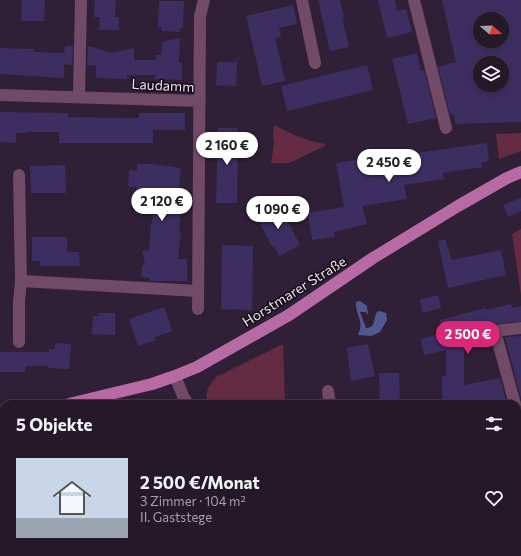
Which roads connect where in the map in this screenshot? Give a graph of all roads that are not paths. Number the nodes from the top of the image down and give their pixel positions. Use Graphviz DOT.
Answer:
graph roads {
  1 [pos="81,0"];
  2 [pos="204,0"];
  3 [pos="302,0"];
  4 [pos="414,0"];
  5 [pos="315,63"];
  6 [pos="0,95"];
  7 [pos="79,96"];
  8 [pos="200,101"];
  9 [pos="446,128"];
  10 [pos="521,172"];
  11 [pos="19,175"];
  12 [pos="21,281"];
  13 [pos="198,291"];
  14 [pos="198,309"];
  15 [pos="521,328"];
  16 [pos="19,342"];
  17 [pos="175,376"];
  18 [pos="328,391"];
  19 [pos="86,400"];
  20 [pos="186,400"];
  21 [pos="329,400"];
  22 [pos="514,400"];
  1 -- 7 [label="street"];
  2 -- 8 [label="street"];
  3 -- 5 [label="street"];
  4 -- 9 [label="street"];
  6 -- 7 [label="street, Laudamm"];
  7 -- 8 [label="street, Laudamm"];
  8 -- 13 [label="street, Laudamm"];
  10 -- 17 [label="main road, Horstmarer Straße"];
  11 -- 12 [label="street"];
  12 -- 13 [label="street"];
  12 -- 16 [label="street"];
  13 -- 14 [label="street, Laudamm"];
  15 -- 22 [label="street"];
  17 -- 19 [label="main road, Horstmarer Straße"];
  17 -- 20 [label="street"];
  18 -- 21 [label="street"];
}
